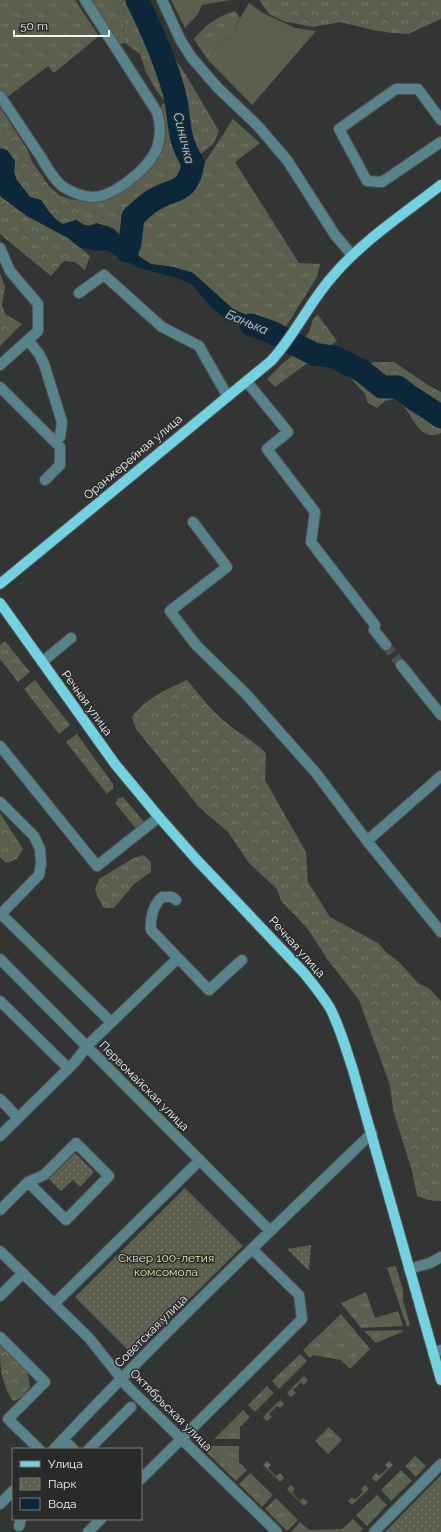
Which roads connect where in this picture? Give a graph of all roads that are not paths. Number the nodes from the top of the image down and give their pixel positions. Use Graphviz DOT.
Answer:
graph roads {
  1 [pos="85,0"];
  2 [pos="162,0"];
  3 [pos="0,96"];
  4 [pos="441,120"];
  5 [pos="441,142"];
  6 [pos="441,185"];
  7 [pos="0,248"];
  8 [pos="352,255"];
  9 [pos="80,293"];
  10 [pos="28,340"];
  11 [pos="0,365"];
  12 [pos="247,382"];
  13 [pos="0,387"];
  14 [pos="228,397"];
  15 [pos="55,442"];
  16 [pos="45,480"];
  17 [pos="193,522"];
  18 [pos="0,584"];
  19 [pos="0,603"];
  20 [pos="70,638"];
  21 [pos="386,646"];
  22 [pos="42,662"];
  23 [pos="400,665"];
  24 [pos="441,715"];
  25 [pos="0,746"];
  26 [pos="441,776"];
  27 [pos="0,802"];
  28 [pos="159,818"];
  29 [pos="367,841"];
  30 [pos="176,900"];
  31 [pos="0,914"];
  32 [pos="441,932"];
  33 [pos="178,958"];
  34 [pos="0,959"];
  35 [pos="242,960"];
  36 [pos="0,1001"];
  37 [pos="111,1022"];
  38 [pos="87,1046"];
  39 [pos="68,1068"];
  40 [pos="0,1099"];
  41 [pos="18,1118"];
  42 [pos="372,1133"];
  43 [pos="0,1136"];
  44 [pos="200,1160"];
  45 [pos="28,1182"];
  46 [pos="0,1210"];
  47 [pos="270,1231"];
  48 [pos="252,1248"];
  49 [pos="0,1251"];
  50 [pos="441,1260"];
  51 [pos="409,1269"];
  52 [pos="23,1273"];
  53 [pos="0,1296"];
  54 [pos="54,1304"];
  55 [pos="0,1337"];
  56 [pos="437,1351"];
  57 [pos="121,1378"];
  58 [pos="441,1380"];
  59 [pos="131,1407"];
  60 [pos="181,1438"];
  61 [pos="63,1439"];
  62 [pos="38,1448"];
  63 [pos="55,1448"];
  64 [pos="72,1448"];
  65 [pos="90,1448"];
  66 [pos="441,1464"];
  67 [pos="142,1478"];
  68 [pos="12,1492"];
  69 [pos="0,1504"];
  70 [pos="100,1520"];
  71 [pos="88,1532"];
  72 [pos="277,1532"];
  73 [pos="374,1532"];
  1 -- 3 [label="street"];
  2 -- 8 [label="street"];
  4 -- 5 [label="street"];
  6 -- 8 [label="main road, Оранжерейная улица"];
  7 -- 10 [label="street"];
  8 -- 12 [label="main road, Оранжерейная улица"];
  9 -- 14 [label="street"];
  10 -- 11 [label="street"];
  10 -- 15 [label="street"];
  12 -- 14 [label="main road, Оранжерейная улица"];
  12 -- 21 [label="street"];
  13 -- 15 [label="street"];
  14 -- 18 [label="main road, Оранжерейная улица"];
  15 -- 16 [label="street"];
  17 -- 29 [label="street"];
  19 -- 22 [label="main road, Речная улица"];
  20 -- 22 [label="street"];
  22 -- 28 [label="main road, Речная улица"];
  23 -- 24 [label="street"];
  25 -- 28 [label="street"];
  26 -- 29 [label="street"];
  27 -- 31 [label="street"];
  28 -- 42 [label="main road, Речная улица"];
  29 -- 32 [label="street"];
  30 -- 33 [label="street"];
  31 -- 37 [label="street"];
  33 -- 35 [label="street"];
  33 -- 37 [label="street"];
  34 -- 38 [label="street, Первомайская улица"];
  36 -- 39 [label="street"];
  37 -- 38 [label="street"];
  38 -- 39 [label="street"];
  38 -- 44 [label="street, Первомайская улица"];
  39 -- 41 [label="street"];
  40 -- 41 [label="street"];
  41 -- 43 [label="street"];
  42 -- 47 [label="street, Советская улица"];
  42 -- 51 [label="main road, Речная улица"];
  44 -- 47 [label="street, Первомайская улица"];
  44 -- 54 [label="street"];
  45 -- 45 [label="street"];
  45 -- 46 [label="street"];
  47 -- 48 [label="street, Советская улица"];
  48 -- 57 [label="street, Советская улица"];
  48 -- 60 [label="street"];
  49 -- 52 [label="street, Октябрьская улица"];
  50 -- 51 [label="street"];
  51 -- 56 [label="main road, Речная улица"];
  52 -- 53 [label="street"];
  52 -- 54 [label="street, Октябрьская улица"];
  54 -- 57 [label="street, Октябрьская улица"];
  55 -- 62 [label="street"];
  56 -- 58 [label="main road, Речная улица"];
  57 -- 60 [label="street, Октябрьская улица"];
  57 -- 61 [label="street, Советская улица"];
  59 -- 65 [label="street"];
  60 -- 67 [label="street"];
  60 -- 72 [label="street, Октябрьская улица"];
  61 -- 63 [label="street, Советская улица"];
  61 -- 64 [label="street"];
  66 -- 73 [label="street"];
  68 -- 69 [label="street"];
  70 -- 71 [label="street"];
}
